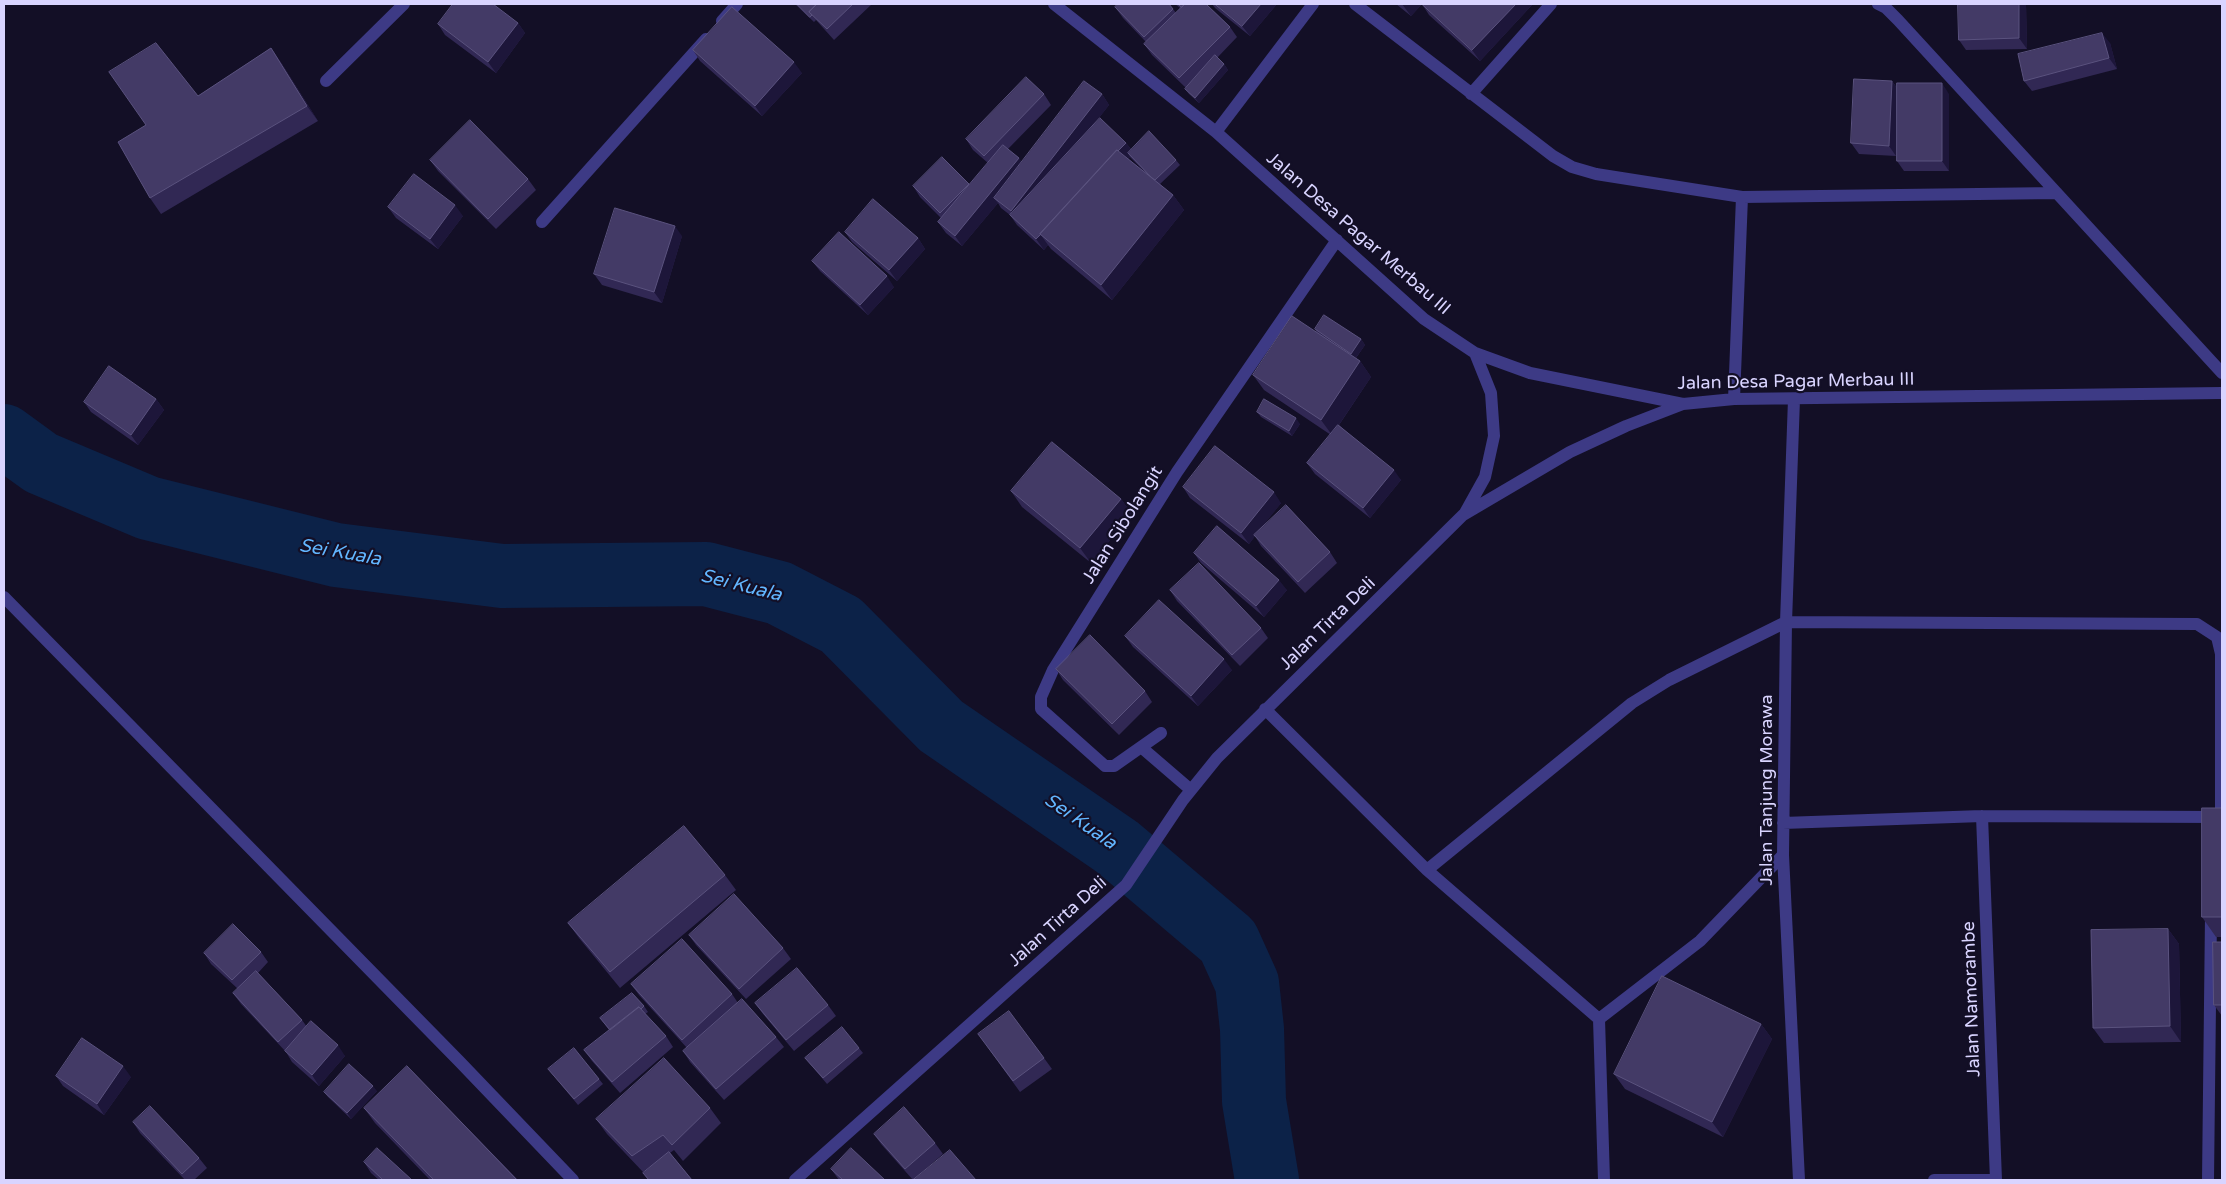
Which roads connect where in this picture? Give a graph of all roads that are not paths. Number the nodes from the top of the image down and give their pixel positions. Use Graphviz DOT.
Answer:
graph roads {
  1 [pos="404,4"];
  2 [pos="737,4"];
  3 [pos="1054,4"];
  4 [pos="1313,4"];
  5 [pos="1355,4"];
  6 [pos="1551,4"];
  7 [pos="1878,4"];
  8 [pos="326,81"];
  9 [pos="1471,94"];
  10 [pos="1216,132"];
  11 [pos="2057,193"];
  12 [pos="1742,197"];
  13 [pos="542,222"];
  14 [pos="1336,240"];
  15 [pos="1475,353"];
  16 [pos="2222,373"];
  17 [pos="2222,393"];
  18 [pos="1734,399"];
  19 [pos="1794,399"];
  20 [pos="1683,404"];
  21 [pos="1464,515"];
  22 [pos="4,597"];
  23 [pos="1786,622"];
  24 [pos="1265,709"];
  25 [pos="1161,732"];
  26 [pos="1141,746"];
  27 [pos="1187,795"];
  28 [pos="1982,816"];
  29 [pos="2217,820"];
  30 [pos="1783,823"];
  31 [pos="1783,855"];
  32 [pos="1427,870"];
  33 [pos="2211,906"];
  34 [pos="1599,1019"];
  35 [pos="573,1180"];
  36 [pos="795,1180"];
  37 [pos="1604,1180"];
  38 [pos="1799,1180"];
  39 [pos="1934,1180"];
  40 [pos="1996,1180"];
  41 [pos="2208,1180"];
  1 -- 8 [label="street"];
  2 -- 13 [label="street"];
  3 -- 10 [label="street, Jalan Desa Pagar Merbau III"];
  4 -- 10 [label="street"];
  5 -- 9 [label="street"];
  6 -- 9 [label="street"];
  7 -- 11 [label="street"];
  9 -- 12 [label="street"];
  10 -- 14 [label="street, Jalan Desa Pagar Merbau III"];
  11 -- 12 [label="street"];
  11 -- 16 [label="street"];
  12 -- 18 [label="street"];
  14 -- 15 [label="street, Jalan Desa Pagar Merbau III"];
  14 -- 26 [label="street, Jalan Sibolangit"];
  15 -- 20 [label="street, Jalan Desa Pagar Merbau III"];
  15 -- 21 [label="street, Jalan Tirta Deli"];
  17 -- 19 [label="street, Jalan Desa Pagar Merbau III"];
  18 -- 19 [label="street, Jalan Desa Pagar Merbau III"];
  18 -- 20 [label="street, Jalan Desa Pagar Merbau III"];
  19 -- 23 [label="street, Jalan Tanjung Morawa"];
  20 -- 21 [label="street, Jalan Tirta Deli"];
  21 -- 24 [label="street, Jalan Tirta Deli"];
  22 -- 35 [label="street"];
  23 -- 29 [label="street"];
  23 -- 30 [label="street, Jalan Tanjung Morawa"];
  23 -- 32 [label="street"];
  24 -- 27 [label="street, Jalan Tirta Deli"];
  24 -- 32 [label="street"];
  25 -- 26 [label="street, Jalan Sibolangit"];
  26 -- 27 [label="street"];
  27 -- 36 [label="street, Jalan Tirta Deli"];
  28 -- 29 [label="street"];
  28 -- 30 [label="street"];
  28 -- 40 [label="street, Jalan Namorambe"];
  30 -- 31 [label="street, Jalan Tanjung Morawa"];
  31 -- 34 [label="street"];
  31 -- 38 [label="street, Jalan Tanjung Morawa"];
  32 -- 34 [label="street"];
  33 -- 41 [label="street"];
  34 -- 37 [label="street"];
  39 -- 40 [label="street"];
}
